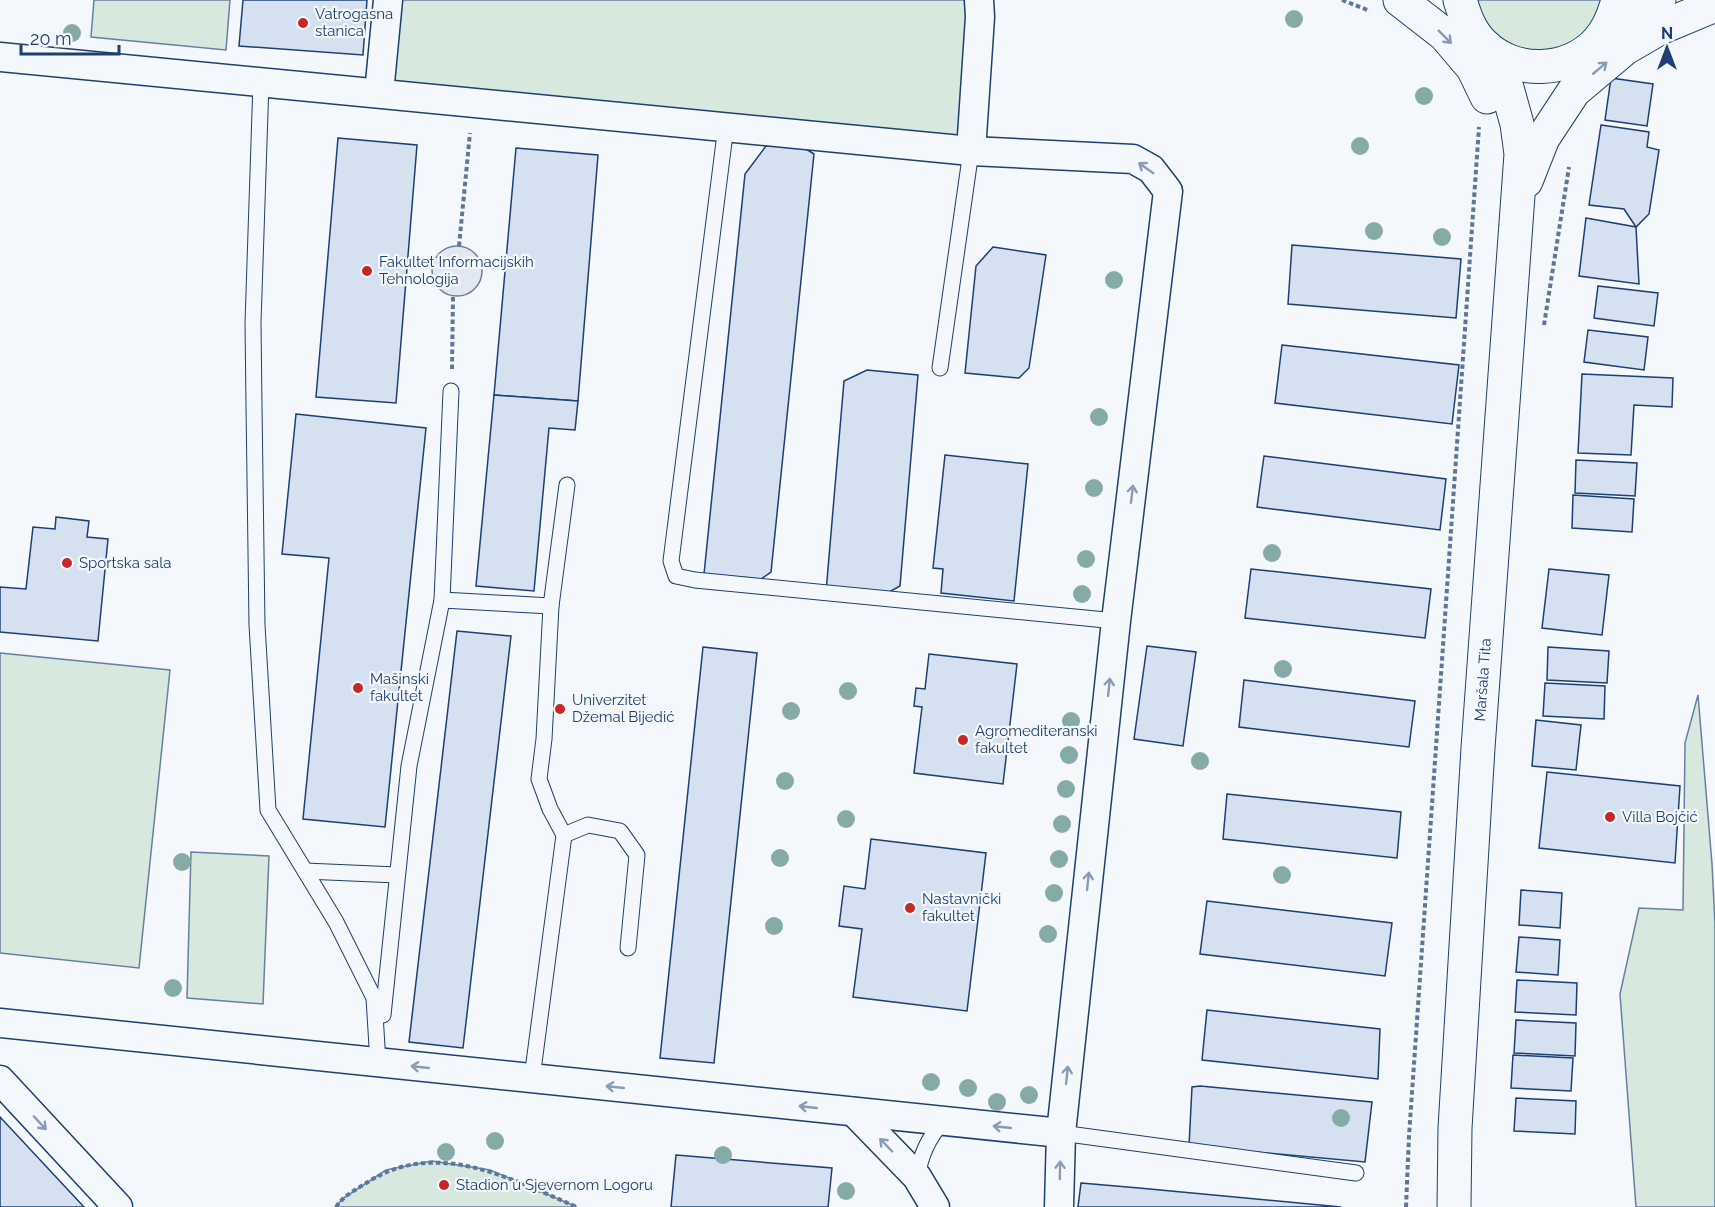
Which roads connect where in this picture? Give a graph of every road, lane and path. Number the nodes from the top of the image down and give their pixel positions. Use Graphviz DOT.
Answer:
graph roads {
  1 [pos="388,0"];
  2 [pos="979,0"];
  3 [pos="1400,0"];
  4 [pos="1443,0"];
  5 [pos="1659,0"];
  6 [pos="1715,5"];
  7 [pos="1615,10"];
  8 [pos="1470,23"];
  9 [pos="0,57"];
  10 [pos="1579,57"];
  11 [pos="261,82"];
  12 [pos="379,93"];
  13 [pos="473,101"];
  14 [pos="726,126"];
  15 [pos="1479,145"];
  16 [pos="970,151"];
  17 [pos="1521,154"];
  18 [pos="1571,156"];
  19 [pos="1516,205"];
  20 [pos="459,246"];
  21 [pos="432,266"];
  22 [pos="410,267"];
  23 [pos="482,267"];
  24 [pos="502,267"];
  25 [pos="453,296"];
  26 [pos="1544,326"];
  27 [pos="940,368"];
  28 [pos="451,391"];
  29 [pos="567,485"];
  30 [pos="442,600"];
  31 [pos="551,606"];
  32 [pos="1116,621"];
  33 [pos="564,835"];
  34 [pos="305,871"];
  35 [pos="397,875"];
  36 [pos="628,948"];
  37 [pos="0,1023"];
  38 [pos="378,1063"];
  39 [pos="532,1078"];
  40 [pos="0,1080"];
  41 [pos="854,1112"];
  42 [pos="943,1121"];
  43 [pos="1061,1133"];
  44 [pos="1356,1173"];
  45 [pos="917,1177"];
  46 [pos="118,1207"];
  47 [pos="336,1207"];
  48 [pos="577,1207"];
  49 [pos="935,1207"];
  50 [pos="1059,1207"];
  51 [pos="1406,1207"];
  52 [pos="1454,1207"];
  1 -- 12 [label="street"];
  2 -- 16 [label="street"];
  3 -- 19 [label="street, one-way"];
  4 -- 8 [label="street"];
  5 -- 7 [label="street"];
  19 -- 6 [label="street, one-way"];
  7 -- 10 [label="street, Maršala Tita"];
  8 -- 10 [label="street"];
  8 -- 17 [label="street, Maršala Tita"];
  9 -- 11 [label="street"];
  10 -- 17 [label="street, Maršala Tita"];
  11 -- 12 [label="street"];
  11 -- 34 [label="lane"];
  12 -- 13 [label="street"];
  13 -- 14 [label="street"];
  13 -- 20 [label="path"];
  14 -- 16 [label="street"];
  14 -- 32 [label="lane"];
  15 -- 51 [label="path"];
  16 -- 27 [label="lane"];
  32 -- 16 [label="street, one-way"];
  17 -- 19 [label="street, Maršala Tita"];
  18 -- 26 [label="path"];
  19 -- 52 [label="street, Maršala Tita"];
  21 -- 22 [label="path"];
  23 -- 24 [label="path"];
  25 -- 28 [label="path"];
  28 -- 30 [label="lane"];
  29 -- 31 [label="lane"];
  30 -- 31 [label="lane"];
  30 -- 35 [label="lane"];
  31 -- 33 [label="lane"];
  43 -- 32 [label="street, one-way"];
  33 -- 36 [label="lane"];
  33 -- 39 [label="lane"];
  34 -- 35 [label="lane"];
  34 -- 38 [label="lane"];
  35 -- 38 [label="lane"];
  37 -- 38 [label="street"];
  39 -- 38 [label="street, one-way"];
  41 -- 39 [label="street, one-way"];
  40 -- 46 [label="street, one-way"];
  41 -- 42 [label="street"];
  45 -- 41 [label="street, one-way"];
  43 -- 42 [label="street, one-way"];
  42 -- 45 [label="lane"];
  43 -- 44 [label="lane"];
  50 -- 43 [label="street, one-way"];
  45 -- 49 [label="street"];
  47 -- 48 [label="path"];
}
